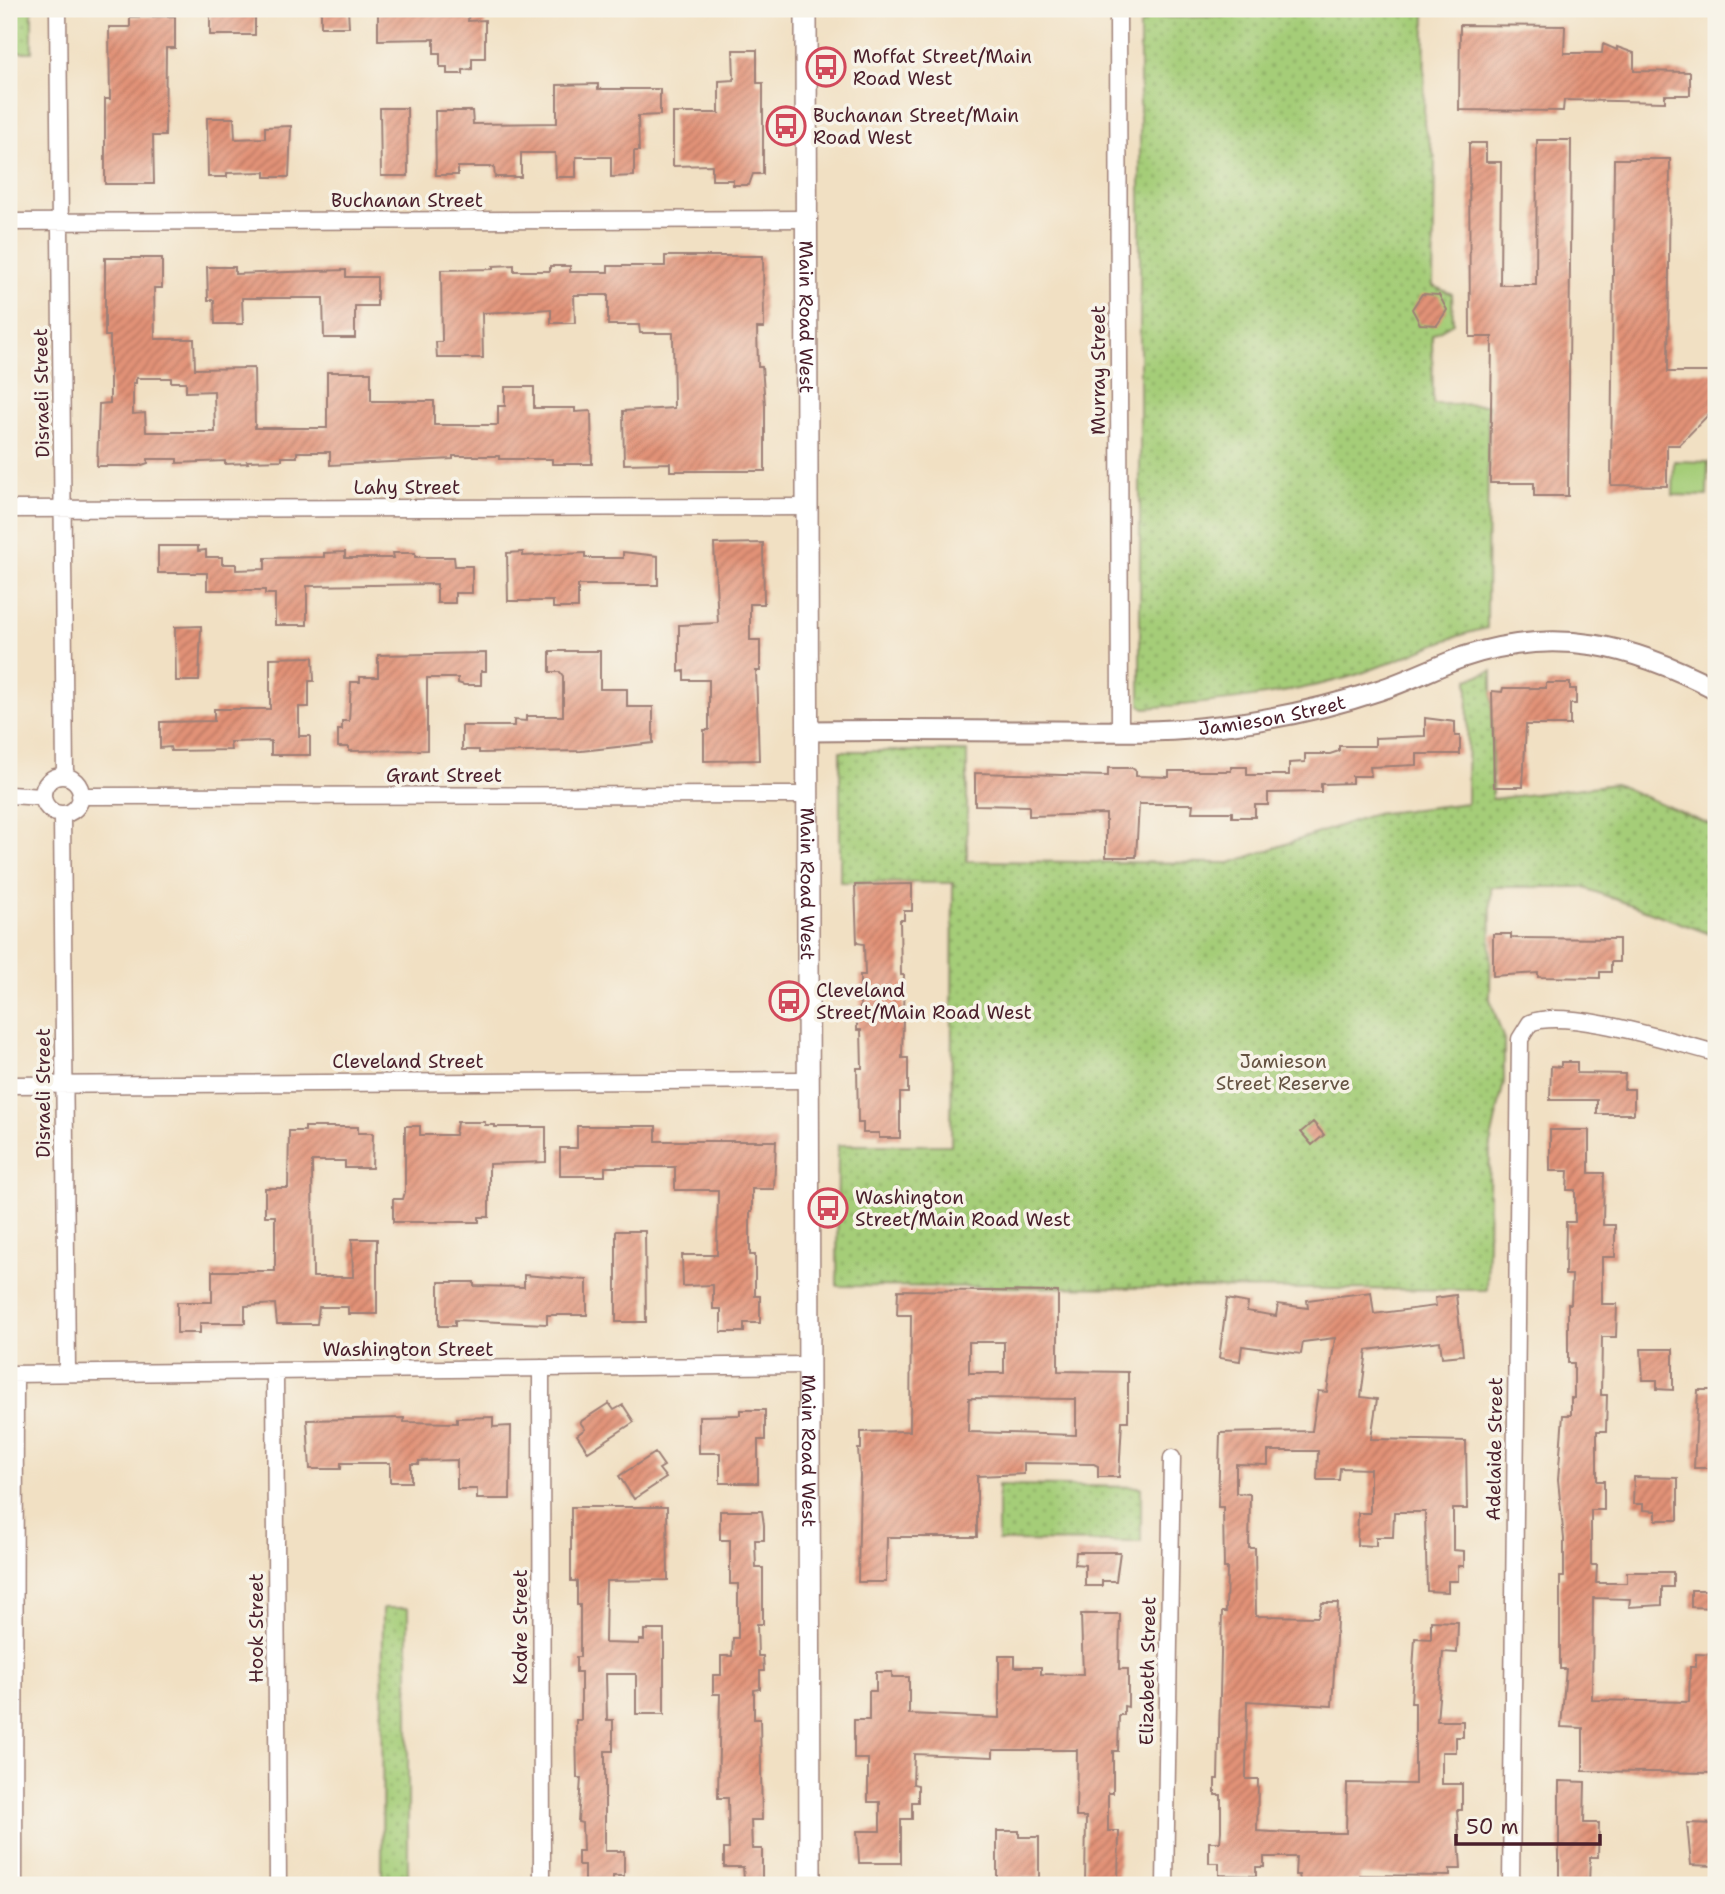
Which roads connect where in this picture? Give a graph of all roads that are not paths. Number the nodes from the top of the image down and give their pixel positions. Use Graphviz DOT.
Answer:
graph roads {
  1 [pos="58,9"];
  2 [pos="806,9"];
  3 [pos="1118,9"];
  4 [pos="806,219"];
  5 [pos="9,222"];
  6 [pos="60,223"];
  7 [pos="806,507"];
  8 [pos="9,509"];
  9 [pos="63,509"];
  10 [pos="1716,689"];
  11 [pos="809,731"];
  12 [pos="1120,731"];
  13 [pos="65,776"];
  14 [pos="807,794"];
  15 [pos="9,796"];
  16 [pos="80,796"];
  17 [pos="43,797"];
  18 [pos="62,814"];
  19 [pos="1716,1053"];
  20 [pos="808,1080"];
  21 [pos="64,1084"];
  22 [pos="9,1085"];
  23 [pos="808,1365"];
  24 [pos="541,1368"];
  25 [pos="67,1371"];
  26 [pos="275,1371"];
  27 [pos="12,1374"];
  28 [pos="1172,1458"];
  29 [pos="14,1885"];
  30 [pos="278,1885"];
  31 [pos="542,1885"];
  32 [pos="810,1885"];
  33 [pos="1165,1885"];
  34 [pos="1511,1885"];
  1 -- 6 [label="street, Disraeli Street"];
  2 -- 4 [label="main road, Main Road West"];
  3 -- 12 [label="street, Murray Street"];
  4 -- 6 [label="street, Buchanan Street"];
  4 -- 7 [label="main road, Main Road West"];
  5 -- 6 [label="street, Buchanan Street"];
  6 -- 9 [label="street, Disraeli Street"];
  7 -- 9 [label="street, Lahy Street"];
  7 -- 11 [label="main road, Main Road West"];
  8 -- 9 [label="street, Lahy Street"];
  9 -- 13 [label="street, Disraeli Street"];
  10 -- 12 [label="street, Jamieson Street"];
  11 -- 12 [label="street, Jamieson Street"];
  11 -- 14 [label="main road, Main Road West"];
  13 -- 16 [label="street"];
  13 -- 17 [label="street"];
  14 -- 16 [label="street, Grant Street"];
  14 -- 20 [label="main road, Main Road West"];
  15 -- 17 [label="street"];
  16 -- 18 [label="street"];
  17 -- 18 [label="street"];
  18 -- 21 [label="street, Disraeli Street"];
  19 -- 34 [label="street, Adelaide Street"];
  20 -- 21 [label="street, Cleveland Street"];
  20 -- 23 [label="main road, Main Road West"];
  21 -- 22 [label="street, Cleveland Street"];
  21 -- 25 [label="street, Disraeli Street"];
  23 -- 24 [label="street, Washington Street"];
  23 -- 32 [label="main road, Main Road West"];
  24 -- 26 [label="street, Washington Street"];
  24 -- 31 [label="street, Kodre Street"];
  25 -- 26 [label="street, Washington Street"];
  25 -- 27 [label="street, Washington Street"];
  26 -- 30 [label="street, Hook Street"];
  27 -- 29 [label="street"];
  28 -- 33 [label="street, Elizabeth Street"];
}
